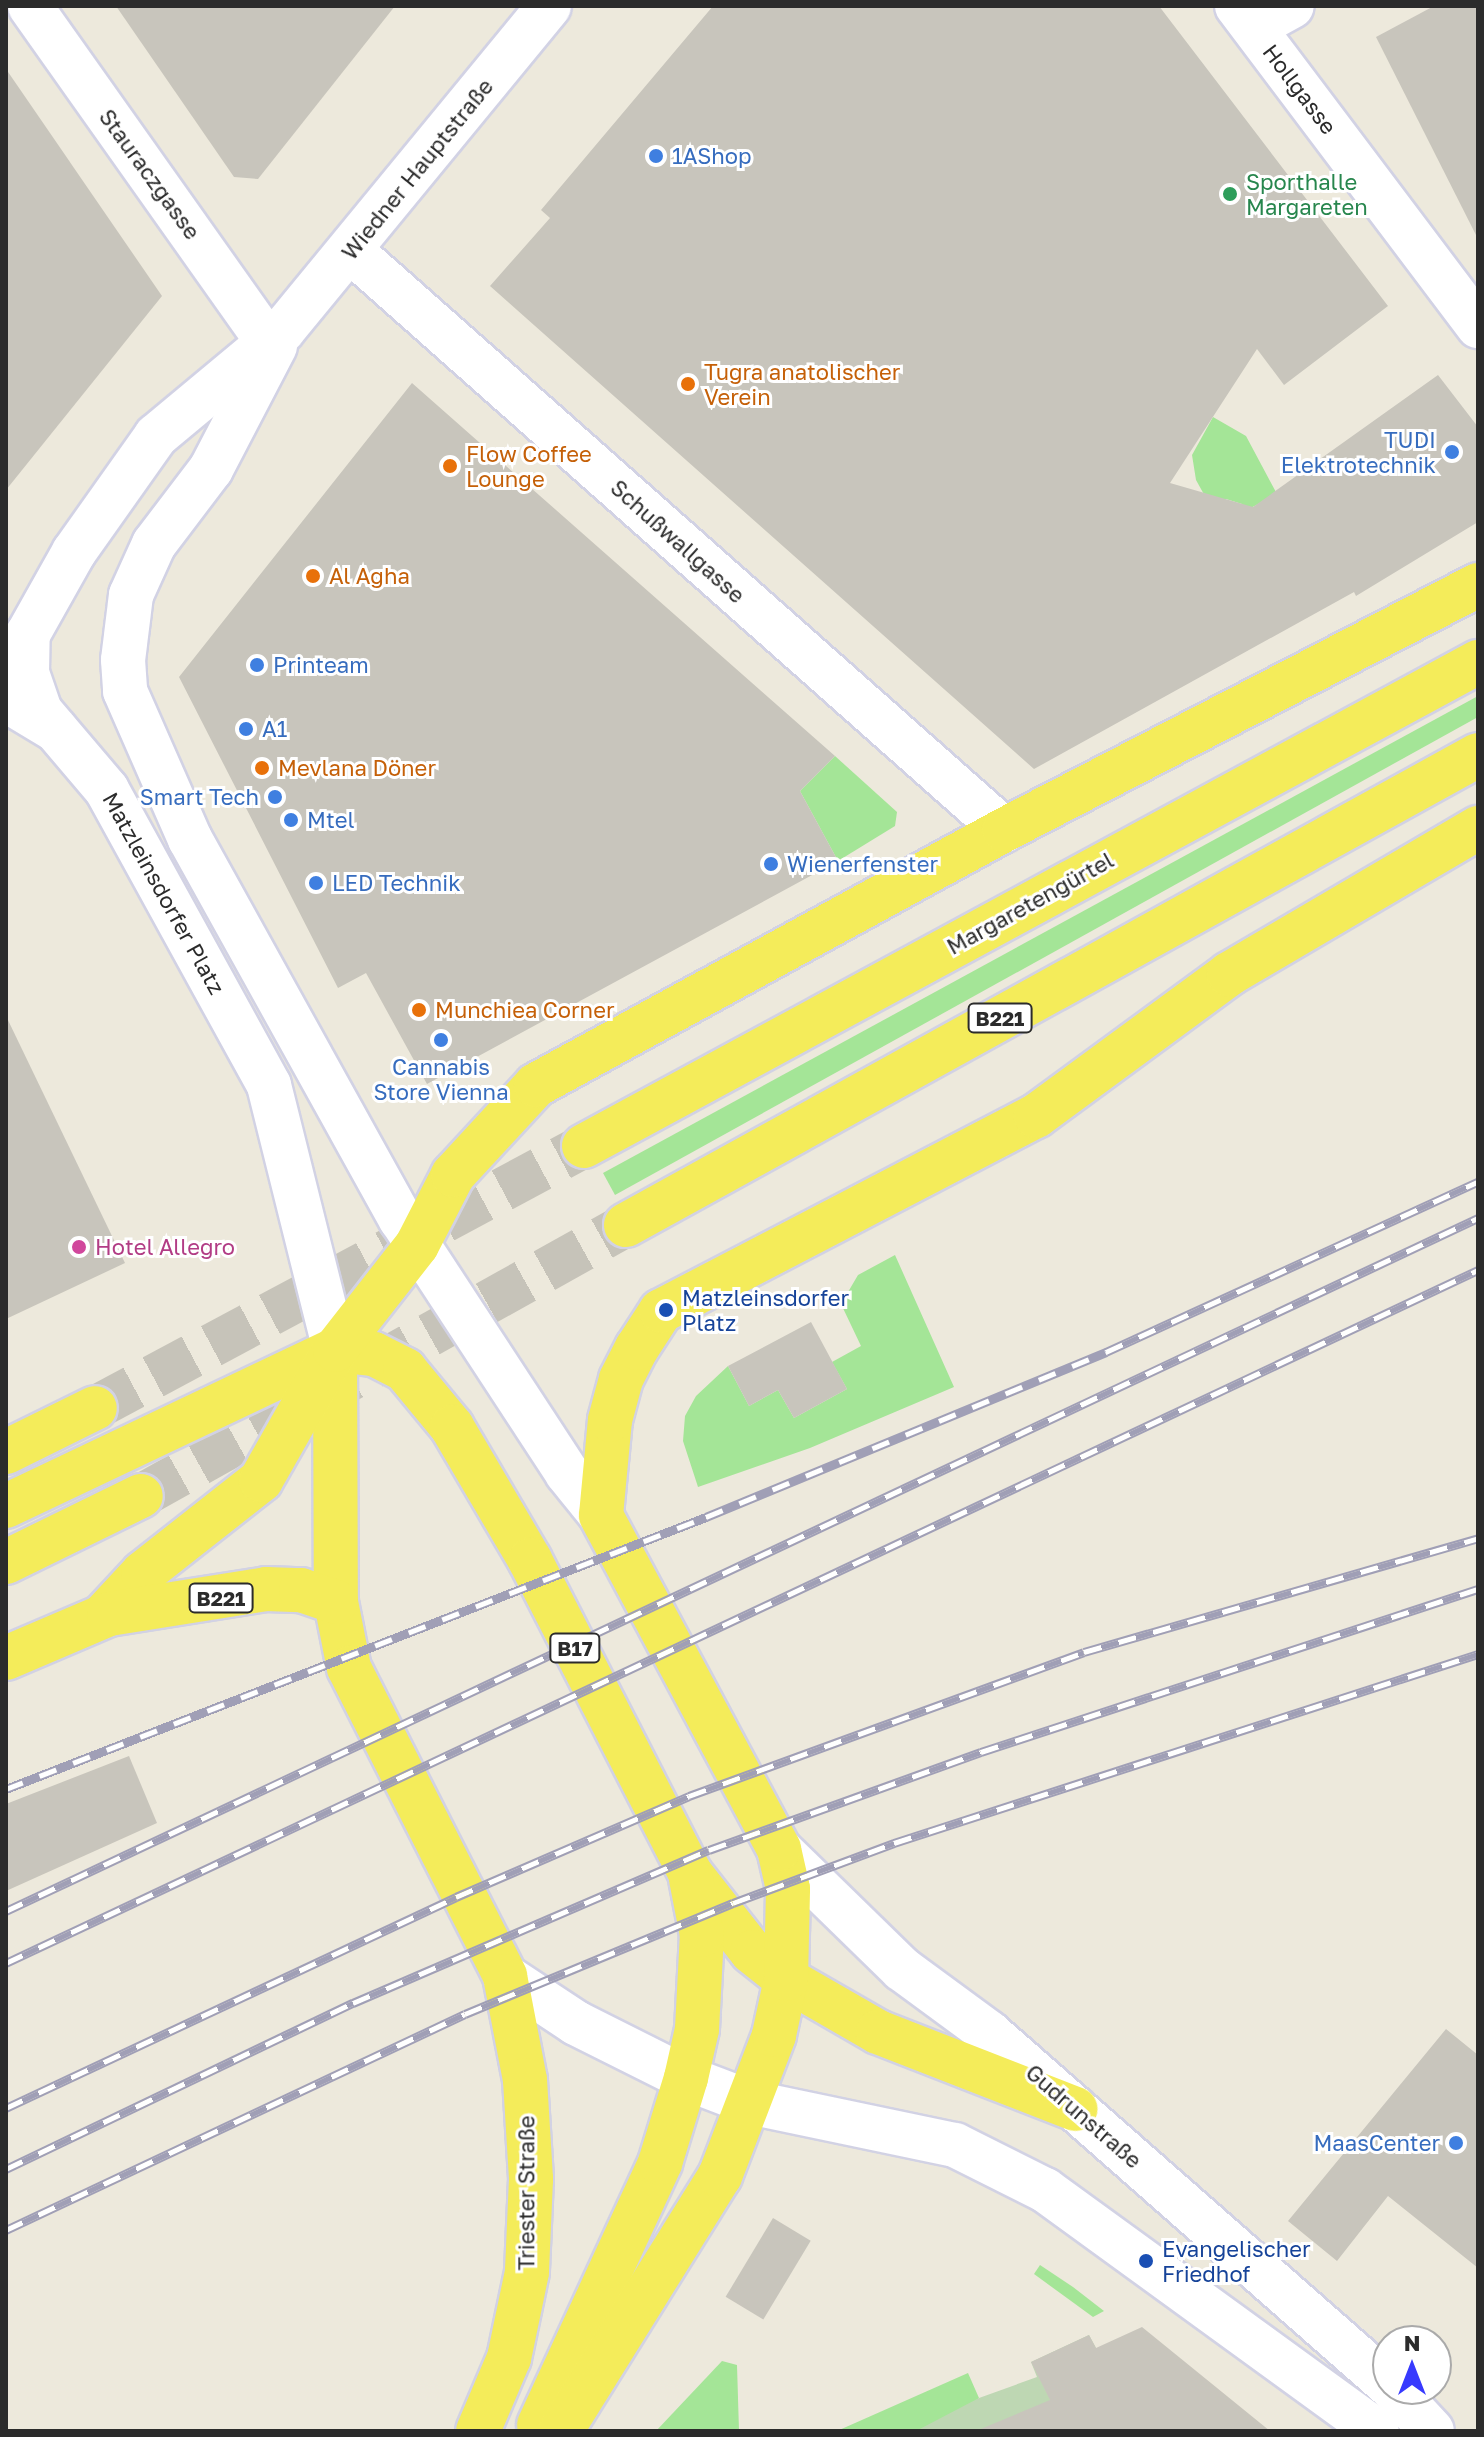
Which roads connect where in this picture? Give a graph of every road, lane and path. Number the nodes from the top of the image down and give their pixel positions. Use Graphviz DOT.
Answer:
graph roads {
  1 [pos="30,6"];
  2 [pos="549,6"];
  3 [pos="1292,6"];
  4 [pos="1246,17"];
  5 [pos="351,251"];
  6 [pos="1478,326"];
  7 [pos="276,336"];
  8 [pos="74,552"];
  9 [pos="1478,585"];
  10 [pos="1478,662"];
  11 [pos="6,700"];
  12 [pos="56,730"];
  13 [pos="1478,755"];
  14 [pos="1478,828"];
  15 [pos="1004,830"];
  16 [pos="584,1146"];
  17 [pos="626,1225"];
  18 [pos="417,1245"];
  19 [pos="335,1350"];
  20 [pos="95,1408"];
  21 [pos="6,1452"];
  22 [pos="141,1496"];
  23 [pos="6,1506"];
  24 [pos="601,1515"];
  25 [pos="6,1562"];
  26 [pos="336,1602"];
  27 [pos="104,1615"];
  28 [pos="6,1658"];
  29 [pos="779,1849"];
  30 [pos="690,1873"];
  31 [pos="505,1976"];
  32 [pos="786,1979"];
  33 [pos="519,2042"];
  34 [pos="686,2078"];
  35 [pos="749,2102"];
  36 [pos="1076,2109"];
  37 [pos="1372,2370"];
  38 [pos="1408,2405"];
  39 [pos="478,2431"];
  40 [pos="536,2431"];
  41 [pos="561,2431"];
  42 [pos="1377,2431"];
  43 [pos="1432,2431"];
  1 -- 7 [label="main road, Stauraczgasse"];
  2 -- 5 [label="main road, Wiedner Hauptstraße"];
  3 -- 4 [label="main road"];
  4 -- 6 [label="main road, Hollgasse"];
  5 -- 7 [label="main road, Wiedner Hauptstraße"];
  5 -- 15 [label="main road, Schußwallgasse"];
  7 -- 8 [label="main road, Wiedner Hauptstraße"];
  7 -- 18 [label="main road, Wiedner Hauptstraße"];
  8 -- 12 [label="main road, Matzleinsdorfer Platz"];
  9 -- 15 [label="main road"];
  10 -- 16 [label="main road, Margaretengürtel"];
  11 -- 12 [label="main road, Matzleinsdorfer Platz"];
  12 -- 19 [label="main road, Matzleinsdorfer Platz"];
  13 -- 17 [label="main road, B221"];
  14 -- 24 [label="main road"];
  15 -- 18 [label="main road"];
  18 -- 19 [label="main road"];
  18 -- 24 [label="main road"];
  19 -- 23 [label="main road"];
  19 -- 26 [label="main road, Matzleinsdorfer Platz"];
  19 -- 27 [label="main road"];
  19 -- 30 [label="main road, B17"];
  20 -- 21 [label="main road"];
  22 -- 25 [label="main road"];
  24 -- 29 [label="main road"];
  26 -- 27 [label="main road, B221"];
  26 -- 31 [label="main road, Matzleinsdorfer Platz"];
  27 -- 28 [label="main road, B221"];
  29 -- 32 [label="main road"];
  29 -- 36 [label="main road, Gudrunstraße"];
  30 -- 32 [label="main road"];
  30 -- 34 [label="main road, B17"];
  31 -- 33 [label="main road, Matzleinsdorfer Platz"];
  31 -- 34 [label="main road, Matzleinsdorfer Platz"];
  32 -- 35 [label="main road"];
  32 -- 36 [label="main road"];
  33 -- 39 [label="main road, Triester Straße"];
  34 -- 35 [label="main road, Matzleinsdorfer Platz"];
  34 -- 40 [label="main road, B17"];
  35 -- 41 [label="main road"];
  35 -- 42 [label="main road"];
  36 -- 37 [label="main road, Gudrunstraße"];
  38 -- 43 [label="main road"];
}
